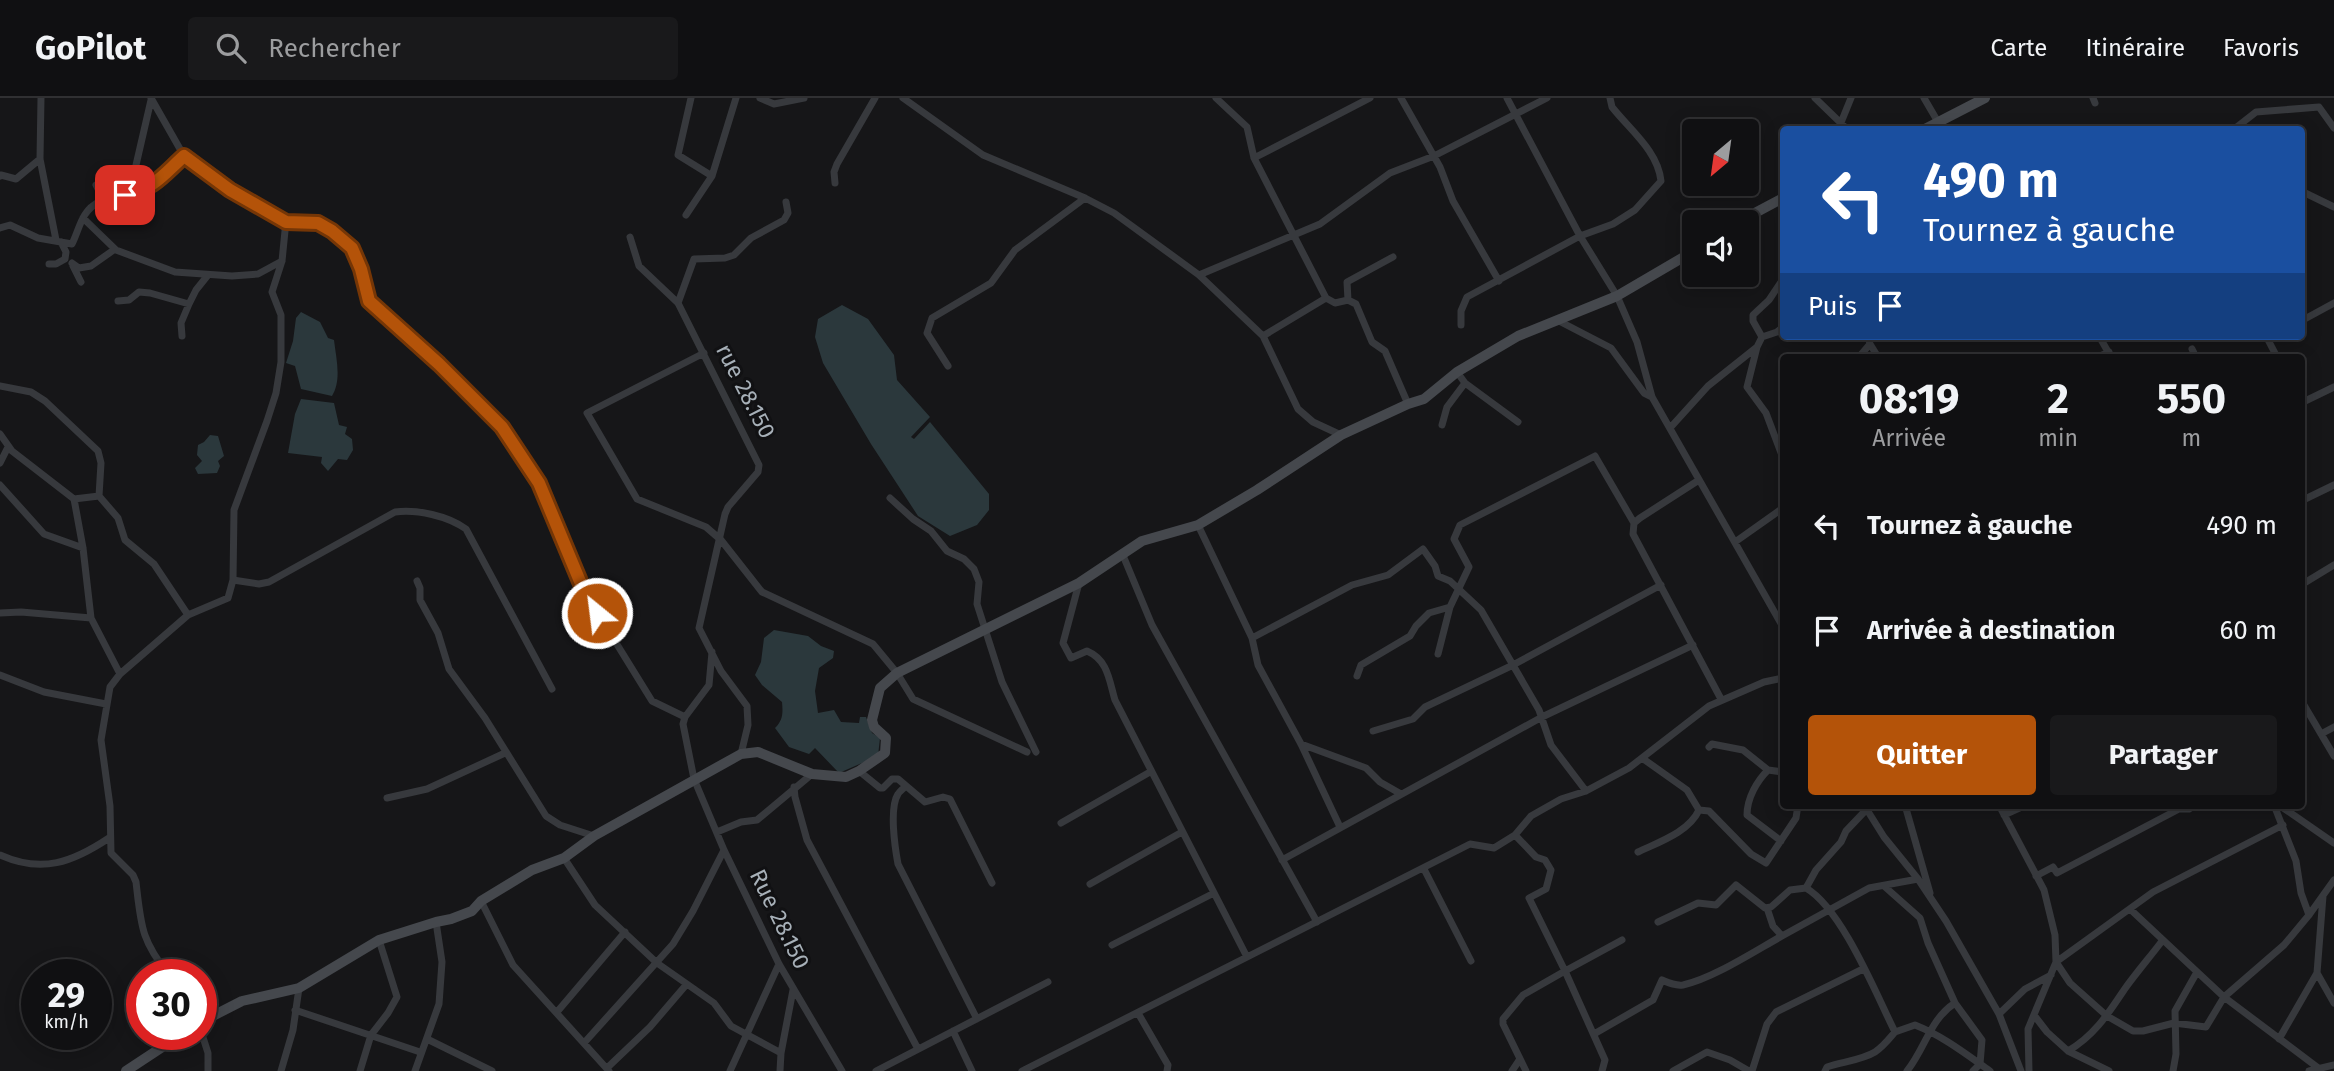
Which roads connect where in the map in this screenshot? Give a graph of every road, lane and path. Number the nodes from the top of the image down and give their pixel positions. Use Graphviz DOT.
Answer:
graph roads {
  1 [pos="41,98"];
  2 [pos="151,98"];
  3 [pos="691,98"];
  4 [pos="736,98"];
  5 [pos="760,98"];
  6 [pos="804,98"];
  7 [pos="876,98"];
  8 [pos="902,98"];
  9 [pos="1216,98"];
  10 [pos="1370,98"];
  11 [pos="1401,98"];
  12 [pos="1507,98"];
  13 [pos="1547,98"];
  14 [pos="1609,98"];
  15 [pos="1815,98"];
  16 [pos="1852,98"];
  17 [pos="1924,98"];
  18 [pos="1985,98"];
  19 [pos="1969,102"];
  20 [pos="1516,115"];
  21 [pos="1938,122"];
  22 [pos="1839,126"];
  23 [pos="1930,126"];
  24 [pos="1943,126"];
  25 [pos="2245,126"];
  26 [pos="2333,126"];
  27 [pos="184,156"];
  28 [pos="1434,156"];
  29 [pos="1254,158"];
  30 [pos="40,159"];
  31 [pos="0,176"];
  32 [pos="712,176"];
  33 [pos="835,183"];
  34 [pos="132,193"];
  35 [pos="2305,193"];
  36 [pos="1085,198"];
  37 [pos="1780,200"];
  38 [pos="786,202"];
  39 [pos="2334,207"];
  40 [pos="1759,211"];
  41 [pos="686,215"];
  42 [pos="83,218"];
  43 [pos="286,222"];
  44 [pos="0,228"];
  45 [pos="1293,234"];
  46 [pos="1580,236"];
  47 [pos="630,237"];
  48 [pos="58,241"];
  49 [pos="115,249"];
  50 [pos="1393,257"];
  51 [pos="1682,258"];
  52 [pos="68,261"];
  53 [pos="282,261"];
  54 [pos="49,264"];
  55 [pos="208,275"];
  56 [pos="1199,275"];
  57 [pos="1499,281"];
  58 [pos="81,282"];
  59 [pos="1780,284"];
  60 [pos="1616,296"];
  61 [pos="1326,298"];
  62 [pos="1348,300"];
  63 [pos="118,301"];
  64 [pos="678,303"];
  65 [pos="2334,303"];
  66 [pos="189,304"];
  67 [pos="2305,319"];
  68 [pos="1556,320"];
  69 [pos="1461,325"];
  70 [pos="1780,330"];
  71 [pos="181,336"];
  72 [pos="1263,336"];
  73 [pos="1762,337"];
  74 [pos="1757,347"];
  75 [pos="704,353"];
  76 [pos="948,366"];
  77 [pos="1457,372"];
  78 [pos="1465,383"];
  79 [pos="0,386"];
  80 [pos="2334,387"];
  81 [pos="1652,397"];
  82 [pos="2305,400"];
  83 [pos="1408,404"];
  84 [pos="1518,422"];
  85 [pos="1442,425"];
  86 [pos="1670,428"];
  87 [pos="0,433"];
  88 [pos="1341,435"];
  89 [pos="8,447"];
  90 [pos="1780,450"];
  91 [pos="0,463"];
  92 [pos="1699,480"];
  93 [pos="0,485"];
  94 [pos="2334,485"];
  95 [pos="99,496"];
  96 [pos="890,498"];
  97 [pos="74,499"];
  98 [pos="2305,499"];
  99 [pos="1780,510"];
  100 [pos="1634,523"];
  101 [pos="1198,524"];
  102 [pos="720,540"];
  103 [pos="1735,542"];
  104 [pos="83,548"];
  105 [pos="1122,553"];
  106 [pos="2334,565"];
  107 [pos="233,580"];
  108 [pos="417,580"];
  109 [pos="1079,583"];
  110 [pos="2305,583"];
  111 [pos="1661,585"];
  112 [pos="1459,590"];
  113 [pos="1450,607"];
  114 [pos="0,613"];
  115 [pos="188,615"];
  116 [pos="91,618"];
  117 [pos="1780,622"];
  118 [pos="986,629"];
  119 [pos="1252,638"];
  120 [pos="1693,645"];
  121 [pos="712,652"];
  122 [pos="1438,654"];
  123 [pos="1511,666"];
  124 [pos="897,673"];
  125 [pos="120,674"];
  126 [pos="0,675"];
  127 [pos="1357,676"];
  128 [pos="1780,679"];
  129 [pos="552,689"];
  130 [pos="1721,699"];
  131 [pos="106,704"];
  132 [pos="2305,707"];
  133 [pos="685,717"];
  134 [pos="1542,717"];
  135 [pos="2334,727"];
  136 [pos="1373,730"];
  137 [pos="2321,734"];
  138 [pos="1301,744"];
  139 [pos="1709,747"];
  140 [pos="1027,752"];
  141 [pos="1036,752"];
  142 [pos="505,753"];
  143 [pos="741,754"];
  144 [pos="2334,756"];
  145 [pos="1643,758"];
  146 [pos="1768,770"];
  147 [pos="859,771"];
  148 [pos="1150,772"];
  149 [pos="1780,772"];
  150 [pos="812,774"];
  151 [pos="694,779"];
  152 [pos="906,786"];
  153 [pos="794,788"];
  154 [pos="1586,791"];
  155 [pos="1401,794"];
  156 [pos="387,798"];
  157 [pos="1797,809"];
  158 [pos="1863,809"];
  159 [pos="1866,809"];
  160 [pos="1906,809"];
  161 [pos="2001,809"];
  162 [pos="2017,809"];
  163 [pos="2179,809"];
  164 [pos="2276,809"];
  165 [pos="2286,809"];
  166 [pos="1699,810"];
  167 [pos="2004,815"];
  168 [pos="1061,823"];
  169 [pos="2283,825"];
  170 [pos="1340,827"];
  171 [pos="717,832"];
  172 [pos="1182,832"];
  173 [pos="1515,835"];
  174 [pos="594,836"];
  175 [pos="109,838"];
  176 [pos="1782,841"];
  177 [pos="2334,843"];
  178 [pos="724,850"];
  179 [pos="1638,852"];
  180 [pos="0,855"];
  181 [pos="564,859"];
  182 [pos="1282,860"];
  183 [pos="1424,869"];
  184 [pos="2036,876"];
  185 [pos="1918,879"];
  186 [pos="2334,880"];
  187 [pos="992,883"];
  188 [pos="1090,884"];
  189 [pos="1884,886"];
  190 [pos="1806,888"];
  191 [pos="1214,892"];
  192 [pos="2323,895"];
  193 [pos="1931,897"];
  194 [pos="481,901"];
  195 [pos="1767,908"];
  196 [pos="1829,909"];
  197 [pos="2131,910"];
  198 [pos="2309,915"];
  199 [pos="436,922"];
  200 [pos="1317,922"];
  201 [pos="1658,922"];
  202 [pos="625,932"];
  203 [pos="1782,936"];
  204 [pos="379,940"];
  205 [pos="1622,940"];
  206 [pos="2162,941"];
  207 [pos="1112,945"];
  208 [pos="1247,957"];
  209 [pos="156,959"];
  210 [pos="1471,961"];
  211 [pos="2056,962"];
  212 [pos="657,963"];
  213 [pos="779,964"];
  214 [pos="1863,969"];
  215 [pos="1565,971"];
  216 [pos="2197,972"];
  217 [pos="2317,973"];
  218 [pos="2050,975"];
  219 [pos="1048,982"];
  220 [pos="686,985"];
  221 [pos="299,988"];
  222 [pos="793,990"];
  223 [pos="2224,997"];
  224 [pos="1955,1003"];
  225 [pos="2334,1003"];
  226 [pos="295,1010"];
  227 [pos="557,1012"];
  228 [pos="1138,1013"];
  229 [pos="217,1014"];
  230 [pos="1999,1014"];
  231 [pos="2034,1015"];
  232 [pos="2107,1016"];
  233 [pos="977,1019"];
  234 [pos="2174,1023"];
  235 [pos="953,1031"];
  236 [pos="1930,1031"];
  237 [pos="1895,1032"];
  238 [pos="1594,1034"];
  239 [pos="371,1035"];
  240 [pos="747,1036"];
  241 [pos="428,1039"];
  242 [pos="2279,1039"];
  243 [pos="584,1043"];
  244 [pos="918,1049"];
  245 [pos="158,1050"];
  246 [pos="207,1050"];
  247 [pos="2068,1051"];
  248 [pos="420,1052"];
  249 [pos="781,1053"];
  250 [pos="1520,1059"];
  251 [pos="1980,1064"];
  252 [pos="2334,1065"];
  253 [pos="608,1069"];
  254 [pos="2313,1069"];
  255 [pos="126,1071"];
  256 [pos="208,1071"];
  257 [pos="281,1071"];
  258 [pos="360,1071"];
  259 [pos="415,1071"];
  260 [pos="492,1071"];
  261 [pos="730,1071"];
  262 [pos="780,1071"];
  263 [pos="842,1071"];
  264 [pos="876,1071"];
  265 [pos="972,1071"];
  266 [pos="1022,1071"];
  267 [pos="1167,1071"];
  268 [pos="1512,1071"];
  269 [pos="1526,1071"];
  270 [pos="1602,1071"];
  271 [pos="1673,1071"];
  272 [pos="1751,1071"];
  273 [pos="1825,1071"];
  274 [pos="1907,1071"];
  275 [pos="1973,1071"];
  276 [pos="1990,1071"];
  277 [pos="2021,1071"];
  278 [pos="2029,1071"];
  279 [pos="2109,1071"];
  280 [pos="2173,1071"];
  1 -- 30 [label="street"];
  2 -- 27 [label="street"];
  2 -- 34 [label="street"];
  3 -- 32 [label="street"];
  4 -- 32 [label="street"];
  5 -- 6 [label="street"];
  7 -- 33 [label="street"];
  8 -- 36 [label="street"];
  9 -- 29 [label="street"];
  10 -- 29 [label="street"];
  11 -- 28 [label="street"];
  12 -- 20 [label="street"];
  13 -- 20 [label="street"];
  14 -- 46 [label="street"];
  15 -- 22 [label="street"];
  16 -- 22 [label="street"];
  17 -- 21 [label="street"];
  18 -- 19 [label="street"];
  19 -- 21 [label="street"];
  20 -- 28 [label="street"];
  20 -- 46 [label="street"];
  21 -- 23 [label="street"];
  21 -- 24 [label="street"];
  25 -- 26 [label="street"];
  27 -- 34 [label="street"];
  27 -- 43 [label="street"];
  28 -- 45 [label="street"];
  28 -- 57 [label="street"];
  29 -- 45 [label="street"];
  30 -- 31 [label="street"];
  30 -- 48 [label="street"];
  32 -- 41 [label="street"];
  34 -- 42 [label="street"];
  35 -- 39 [label="street"];
  36 -- 56 [label="street"];
  36 -- 76 [label="street"];
  37 -- 40 [label="street"];
  38 -- 64 [label="street"];
  42 -- 48 [label="street"];
  42 -- 49 [label="street"];
  43 -- 53 [label="street"];
  43 -- 133 [label="street"];
  44 -- 48 [label="street"];
  45 -- 56 [label="street"];
  45 -- 61 [label="street"];
  46 -- 57 [label="street"];
  46 -- 60 [label="street"];
  47 -- 64 [label="street, rue 28.150"];
  48 -- 52 [label="street"];
  49 -- 52 [label="street"];
  49 -- 55 [label="street"];
  50 -- 62 [label="street"];
  51 -- 60 [label="street"];
  52 -- 54 [label="street"];
  52 -- 58 [label="street"];
  53 -- 55 [label="street"];
  53 -- 107 [label="street"];
  55 -- 66 [label="street"];
  56 -- 72 [label="street"];
  57 -- 69 [label="street"];
  59 -- 73 [label="street"];
  60 -- 68 [label="street"];
  60 -- 81 [label="street"];
  61 -- 62 [label="street"];
  61 -- 72 [label="street"];
  62 -- 83 [label="street"];
  63 -- 66 [label="street"];
  64 -- 75 [label="street, rue 28.150"];
  65 -- 67 [label="street"];
  66 -- 71 [label="street"];
  68 -- 77 [label="street"];
  68 -- 81 [label="street"];
  70 -- 73 [label="street"];
  72 -- 88 [label="street"];
  73 -- 74 [label="street"];
  74 -- 86 [label="street"];
  74 -- 90 [label="street"];
  75 -- 102 [label="street, rue 28.150"];
  75 -- 102 [label="street"];
  77 -- 78 [label="street"];
  77 -- 83 [label="street"];
  78 -- 84 [label="street"];
  78 -- 85 [label="street"];
  79 -- 95 [label="street"];
  80 -- 82 [label="street"];
  81 -- 86 [label="street"];
  83 -- 88 [label="street"];
  86 -- 92 [label="street"];
  87 -- 89 [label="street"];
  88 -- 101 [label="street"];
  89 -- 91 [label="street"];
  89 -- 97 [label="street"];
  92 -- 100 [label="street"];
  92 -- 103 [label="street"];
  93 -- 104 [label="street"];
  94 -- 98 [label="street"];
  95 -- 97 [label="street"];
  95 -- 115 [label="street"];
  96 -- 118 [label="street"];
  97 -- 104 [label="street"];
  99 -- 103 [label="street"];
  100 -- 111 [label="street"];
  100 -- 112 [label="street"];
  101 -- 105 [label="street"];
  101 -- 119 [label="street"];
  102 -- 121 [label="street, rue 28.150"];
  102 -- 124 [label="street"];
  103 -- 117 [label="street"];
  104 -- 116 [label="street"];
  105 -- 109 [label="street"];
  105 -- 182 [label="street"];
  106 -- 110 [label="street"];
  107 -- 115 [label="street"];
  107 -- 129 [label="street"];
  108 -- 142 [label="street"];
  109 -- 118 [label="street"];
  109 -- 148 [label="street"];
  111 -- 120 [label="street"];
  111 -- 123 [label="street"];
  112 -- 113 [label="street"];
  112 -- 119 [label="street"];
  112 -- 123 [label="street"];
  113 -- 122 [label="street"];
  113 -- 127 [label="street"];
  114 -- 116 [label="street"];
  115 -- 125 [label="street"];
  116 -- 125 [label="street"];
  118 -- 124 [label="street"];
  118 -- 141 [label="street"];
  119 -- 138 [label="street"];
  120 -- 130 [label="street"];
  120 -- 134 [label="street"];
  121 -- 133 [label="street, rue 28.150"];
  121 -- 143 [label="street, rue 28.150"];
  123 -- 134 [label="street"];
  123 -- 136 [label="street"];
  124 -- 140 [label="street"];
  124 -- 147 [label="street"];
  125 -- 131 [label="street"];
  126 -- 131 [label="street"];
  128 -- 130 [label="street"];
  130 -- 145 [label="street"];
  131 -- 175 [label="street"];
  132 -- 137 [label="street"];
  133 -- 151 [label="street"];
  134 -- 154 [label="street"];
  134 -- 155 [label="street"];
  135 -- 137 [label="street"];
  137 -- 144 [label="street"];
  138 -- 155 [label="street"];
  138 -- 170 [label="street"];
  139 -- 146 [label="street"];
  142 -- 156 [label="street"];
  142 -- 174 [label="street"];
  143 -- 150 [label="street"];
  143 -- 151 [label="street"];
  145 -- 154 [label="street"];
  145 -- 166 [label="street"];
  146 -- 149 [label="street"];
  146 -- 176 [label="street"];
  147 -- 150 [label="street"];
  147 -- 152 [label="street"];
  148 -- 168 [label="street"];
  148 -- 172 [label="street"];
  150 -- 153 [label="street"];
  151 -- 171 [label="street, Rue 28.150"];
  151 -- 174 [label="street"];
  152 -- 187 [label="street"];
  152 -- 233 [label="street"];
  153 -- 171 [label="street"];
  153 -- 244 [label="street"];
  154 -- 173 [label="street"];
  155 -- 170 [label="street"];
  157 -- 176 [label="street"];
  158 -- 190 [label="street"];
  159 -- 185 [label="street"];
  160 -- 193 [label="street"];
  161 -- 167 [label="street"];
  162 -- 167 [label="street"];
  163 -- 184 [label="street"];
  164 -- 169 [label="street"];
  165 -- 177 [label="street"];
  166 -- 176 [label="street"];
  166 -- 179 [label="street"];
  167 -- 184 [label="street"];
  169 -- 197 [label="street"];
  169 -- 198 [label="street"];
  170 -- 182 [label="street"];
  171 -- 178 [label="street, Rue 28.150"];
  172 -- 188 [label="street"];
  172 -- 191 [label="street"];
  173 -- 183 [label="street"];
  173 -- 215 [label="street"];
  174 -- 181 [label="street"];
  175 -- 180 [label="street"];
  175 -- 209 [label="street"];
  178 -- 212 [label="street"];
  178 -- 213 [label="street, Rue 28.150"];
  181 -- 194 [label="street"];
  181 -- 202 [label="street"];
  182 -- 200 [label="street"];
  183 -- 200 [label="street"];
  183 -- 210 [label="street"];
  184 -- 211 [label="street"];
  185 -- 189 [label="street"];
  185 -- 193 [label="street"];
  186 -- 192 [label="street"];
  189 -- 196 [label="street"];
  189 -- 224 [label="street"];
  190 -- 195 [label="street"];
  190 -- 196 [label="street"];
  191 -- 207 [label="street"];
  191 -- 208 [label="street"];
  192 -- 198 [label="street"];
  192 -- 217 [label="street"];
  193 -- 230 [label="street"];
  194 -- 199 [label="street"];
  194 -- 227 [label="street"];
  195 -- 201 [label="street"];
  195 -- 203 [label="street"];
  196 -- 203 [label="street"];
  196 -- 214 [label="street"];
  197 -- 206 [label="street"];
  197 -- 211 [label="street"];
  198 -- 223 [label="street"];
  199 -- 204 [label="street"];
  199 -- 241 [label="street"];
  200 -- 208 [label="street"];
  202 -- 212 [label="street"];
  202 -- 227 [label="street"];
  203 -- 238 [label="street"];
  204 -- 221 [label="street"];
  204 -- 239 [label="street"];
  205 -- 215 [label="street"];
  206 -- 216 [label="street"];
  206 -- 232 [label="street"];
  208 -- 228 [label="street"];
  211 -- 218 [label="street"];
  211 -- 232 [label="street"];
  212 -- 220 [label="street"];
  212 -- 243 [label="street"];
  213 -- 222 [label="street, Rue 28.150"];
  213 -- 240 [label="street"];
  214 -- 237 [label="street"];
  214 -- 272 [label="street"];
  215 -- 238 [label="street"];
  215 -- 250 [label="street"];
  216 -- 223 [label="street"];
  216 -- 234 [label="street"];
  217 -- 225 [label="street"];
  217 -- 242 [label="street"];
  218 -- 230 [label="street"];
  218 -- 231 [label="street"];
  219 -- 233 [label="street"];
  220 -- 240 [label="street"];
  220 -- 253 [label="street"];
  221 -- 226 [label="street"];
  221 -- 229 [label="street"];
  222 -- 249 [label="street"];
  222 -- 263 [label="street, Rue 28.150"];
  223 -- 234 [label="street"];
  223 -- 242 [label="street"];
  224 -- 236 [label="street"];
  224 -- 251 [label="street"];
  226 -- 239 [label="street"];
  226 -- 257 [label="street"];
  227 -- 243 [label="street"];
  228 -- 266 [label="street"];
  228 -- 267 [label="street"];
  230 -- 277 [label="street"];
  231 -- 247 [label="street"];
  231 -- 278 [label="street"];
  232 -- 234 [label="street"];
  232 -- 247 [label="street"];
  233 -- 235 [label="street"];
  234 -- 280 [label="street"];
  235 -- 244 [label="street"];
  235 -- 265 [label="street"];
  236 -- 237 [label="street"];
  236 -- 251 [label="street"];
  236 -- 274 [label="street"];
  237 -- 273 [label="street"];
  238 -- 270 [label="street"];
  239 -- 248 [label="street"];
  239 -- 258 [label="street"];
  240 -- 249 [label="street"];
  240 -- 261 [label="street"];
  241 -- 248 [label="street"];
  241 -- 260 [label="street"];
  242 -- 254 [label="street"];
  243 -- 253 [label="street"];
  244 -- 264 [label="street"];
  245 -- 255 [label="street"];
  246 -- 256 [label="street"];
  247 -- 279 [label="street"];
  248 -- 259 [label="street"];
  249 -- 262 [label="street"];
  250 -- 268 [label="street"];
  250 -- 269 [label="street"];
  251 -- 275 [label="street"];
  251 -- 276 [label="street"];
  252 -- 254 [label="street"];
  271 -- 272 [label="street"];
}
